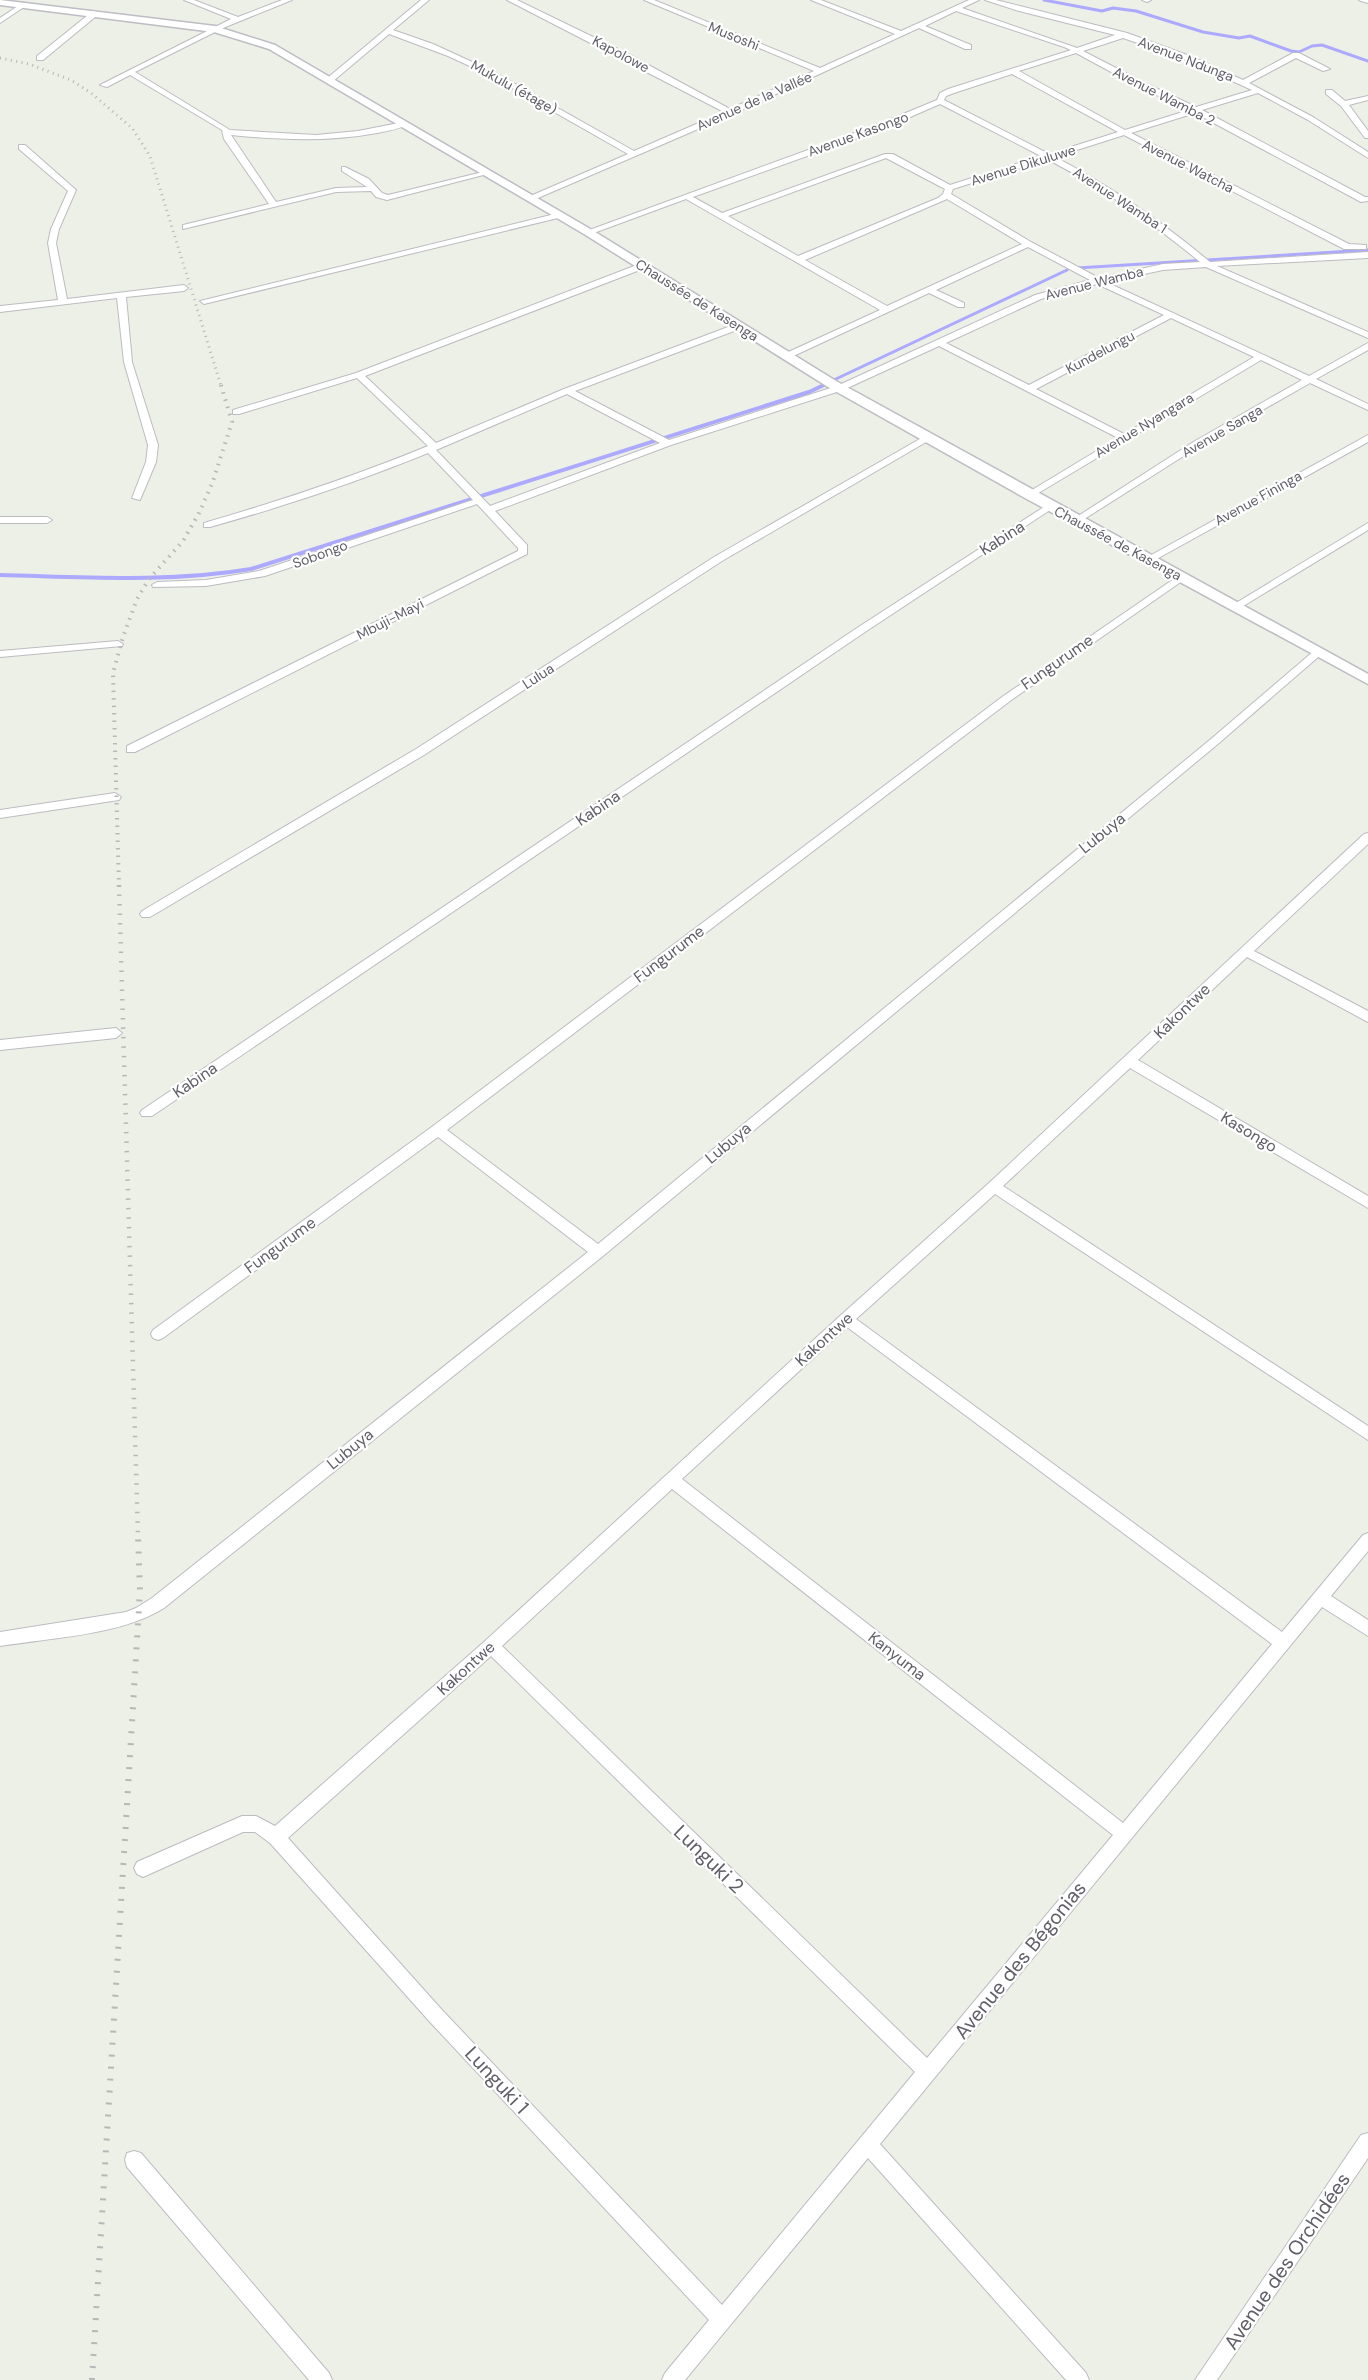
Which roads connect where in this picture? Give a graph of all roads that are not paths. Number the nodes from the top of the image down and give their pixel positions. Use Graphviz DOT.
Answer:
graph roads {
  1 [pos="188,0"];
  2 [pos="288,0"];
  3 [pos="425,0"];
  4 [pos="511,0"];
  5 [pos="648,0"];
  6 [pos="815,0"];
  7 [pos="975,0"];
  8 [pos="989,0"];
  9 [pos="1363,0"];
  10 [pos="1368,1"];
  11 [pos="0,2"];
  12 [pos="23,5"];
  13 [pos="957,9"];
  14 [pos="96,13"];
  15 [pos="237,19"];
  16 [pos="0,21"];
  17 [pos="919,26"];
  18 [pos="214,29"];
  19 [pos="388,32"];
  20 [pos="901,34"];
  21 [pos="1124,35"];
  22 [pos="968,47"];
  23 [pos="1078,50"];
  24 [pos="40,58"];
  25 [pos="1326,69"];
  26 [pos="821,71"];
  27 [pos="1013,71"];
  28 [pos="130,72"];
  29 [pos="328,80"];
  30 [pos="1245,82"];
  31 [pos="104,86"];
  32 [pos="1259,90"];
  33 [pos="1329,92"];
  34 [pos="1368,98"];
  35 [pos="940,101"];
  36 [pos="1344,104"];
  37 [pos="1196,110"];
  38 [pos="730,112"];
  39 [pos="404,124"];
  40 [pos="227,132"];
  41 [pos="1125,133"];
  42 [pos="1368,136"];
  43 [pos="22,147"];
  44 [pos="634,154"];
  45 [pos="1368,156"];
  46 [pos="1051,157"];
  47 [pos="345,169"];
  48 [pos="487,173"];
  49 [pos="374,189"];
  50 [pos="948,192"];
  51 [pos="531,198"];
  52 [pos="689,198"];
  53 [pos="1367,200"];
  54 [pos="274,206"];
  55 [pos="559,214"];
  56 [pos="721,216"];
  57 [pos="186,227"];
  58 [pos="588,232"];
  59 [pos="1028,244"];
  60 [pos="1368,246"];
  61 [pos="1368,255"];
  62 [pos="798,260"];
  63 [pos="1202,261"];
  64 [pos="642,266"];
  65 [pos="1098,281"];
  66 [pos="184,288"];
  67 [pos="930,290"];
  68 [pos="121,295"];
  69 [pos="204,301"];
  70 [pos="63,302"];
  71 [pos="961,305"];
  72 [pos="0,309"];
  73 [pos="887,310"];
  74 [pos="1171,315"];
  75 [pos="739,326"];
  76 [pos="1368,335"];
  77 [pos="938,342"];
  78 [pos="1368,346"];
  79 [pos="787,356"];
  80 [pos="1260,357"];
  81 [pos="359,375"];
  82 [pos="1312,380"];
  83 [pos="833,384"];
  84 [pos="1029,389"];
  85 [pos="567,391"];
  86 [pos="1368,407"];
  87 [pos="236,412"];
  88 [pos="1122,437"];
  89 [pos="928,438"];
  90 [pos="1368,438"];
  91 [pos="668,443"];
  92 [pos="432,448"];
  93 [pos="1030,495"];
  94 [pos="137,498"];
  95 [pos="478,501"];
  96 [pos="1050,506"];
  97 [pos="487,511"];
  98 [pos="0,520"];
  99 [pos="47,520"];
  100 [pos="1078,520"];
  101 [pos="207,525"];
  102 [pos="1368,526"];
  103 [pos="1149,559"];
  104 [pos="1181,577"];
  105 [pos="157,585"];
  106 [pos="1236,606"];
  107 [pos="118,644"];
  108 [pos="1319,652"];
  109 [pos="0,654"];
  110 [pos="1368,680"];
  111 [pos="131,749"];
  112 [pos="114,797"];
  113 [pos="3,815"];
  114 [pos="1366,842"];
  115 [pos="146,914"];
  116 [pos="1245,951"];
  117 [pos="1368,1017"];
  118 [pos="116,1033"];
  119 [pos="0,1045"];
  120 [pos="1129,1061"];
  121 [pos="147,1113"];
  122 [pos="438,1130"];
  123 [pos="994,1186"];
  124 [pos="1368,1203"];
  125 [pos="598,1252"];
  126 [pos="846,1319"];
  127 [pos="158,1334"];
  128 [pos="1368,1434"];
  129 [pos="671,1479"];
  130 [pos="1368,1540"];
  131 [pos="1319,1597"];
  132 [pos="1368,1629"];
  133 [pos="0,1639"];
  134 [pos="1284,1643"];
  135 [pos="490,1646"];
  136 [pos="1123,1833"];
  137 [pos="276,1837"];
  138 [pos="143,1868"];
  139 [pos="928,2072"];
  140 [pos="1368,2142"];
  141 [pos="868,2145"];
  142 [pos="134,2160"];
  143 [pos="722,2319"];
  144 [pos="322,2380"];
  145 [pos="672,2380"];
  146 [pos="1079,2380"];
  147 [pos="1205,2380"];
  1 -- 15 [label="street"];
  2 -- 15 [label="street"];
  3 -- 19 [label="street"];
  4 -- 38 [label="street, Kapolowe"];
  5 -- 26 [label="street, Musoshi"];
  6 -- 20 [label="street"];
  7 -- 13 [label="street, Avenue de la Vallée"];
  8 -- 21 [label="street, Avenue Ndunga"];
  9 -- 10 [label="street"];
  11 -- 12 [label="main road, Chaussée de Kasenga"];
  12 -- 14 [label="main road, Chaussée de Kasenga"];
  12 -- 16 [label="street"];
  13 -- 17 [label="street, Avenue de la Vallée"];
  13 -- 23 [label="street, Avenue Wamba 2"];
  14 -- 18 [label="main road, Chaussée de Kasenga"];
  14 -- 24 [label="street"];
  15 -- 18 [label="street"];
  17 -- 20 [label="street, Avenue de la Vallée"];
  17 -- 22 [label="street"];
  18 -- 28 [label="street"];
  18 -- 29 [label="main road, Chaussée de Kasenga"];
  19 -- 29 [label="street"];
  19 -- 44 [label="street, Mukulu (étage)"];
  20 -- 26 [label="street, Avenue de la Vallée"];
  21 -- 23 [label="street, Avenue Kasongo"];
  21 -- 30 [label="street, Avenue Ndunga"];
  23 -- 27 [label="street, Avenue Kasongo"];
  23 -- 37 [label="street, Avenue Wamba 2"];
  25 -- 30 [label="street"];
  26 -- 38 [label="street, Avenue de la Vallée"];
  27 -- 35 [label="street, Avenue Kasongo"];
  27 -- 41 [label="street, Avenue Watcha"];
  28 -- 31 [label="street"];
  28 -- 40 [label="street"];
  29 -- 39 [label="main road, Chaussée de Kasenga"];
  30 -- 32 [label="street, Avenue Ndunga"];
  32 -- 37 [label="street, Avenue Dikuluwe"];
  32 -- 45 [label="street, Avenue Ndunga"];
  33 -- 36 [label="street"];
  34 -- 36 [label="street"];
  35 -- 46 [label="street, Avenue Wamba 1"];
  35 -- 52 [label="street, Avenue Kasongo"];
  36 -- 42 [label="street"];
  37 -- 41 [label="street, Avenue Dikuluwe"];
  37 -- 53 [label="street, Avenue Wamba 2"];
  38 -- 44 [label="street, Avenue de la Vallée"];
  39 -- 40 [label="street"];
  39 -- 48 [label="main road, Chaussée de Kasenga"];
  40 -- 54 [label="street"];
  41 -- 46 [label="street, Avenue Dikuluwe"];
  41 -- 60 [label="street, Avenue Watcha"];
  43 -- 70 [label="street"];
  44 -- 51 [label="street, Avenue de la Vallée"];
  46 -- 50 [label="street, Avenue Dikuluwe"];
  46 -- 63 [label="street, Avenue Wamba 1"];
  47 -- 49 [label="street"];
  48 -- 49 [label="street"];
  48 -- 51 [label="main road, Chaussée de Kasenga"];
  49 -- 54 [label="street"];
  50 -- 56 [label="street"];
  50 -- 59 [label="street"];
  50 -- 62 [label="street, Avenue Dikuluwe"];
  51 -- 55 [label="main road, Chaussée de Kasenga"];
  52 -- 56 [label="street"];
  52 -- 58 [label="street, Avenue Kasongo"];
  54 -- 57 [label="street"];
  55 -- 58 [label="main road, Chaussée de Kasenga"];
  55 -- 69 [label="street"];
  56 -- 62 [label="street"];
  58 -- 64 [label="main road, Chaussée de Kasenga"];
  59 -- 65 [label="street"];
  59 -- 67 [label="street"];
  61 -- 63 [label="street, Avenue Wamba"];
  62 -- 73 [label="street"];
  63 -- 65 [label="street, Avenue Wamba"];
  63 -- 76 [label="street"];
  64 -- 75 [label="main road, Chaussée de Kasenga"];
  64 -- 81 [label="street"];
  65 -- 74 [label="street"];
  65 -- 77 [label="street, Avenue Wamba"];
  66 -- 68 [label="street"];
  67 -- 71 [label="street"];
  67 -- 73 [label="street"];
  68 -- 70 [label="street"];
  68 -- 94 [label="street"];
  70 -- 72 [label="street"];
  73 -- 79 [label="street"];
  74 -- 80 [label="street"];
  74 -- 84 [label="street, Kundelungu"];
  75 -- 79 [label="main road, Chaussée de Kasenga"];
  75 -- 85 [label="street"];
  77 -- 83 [label="street, Avenue Wamba"];
  77 -- 84 [label="street"];
  78 -- 82 [label="street, Avenue Sanga"];
  79 -- 83 [label="main road, Chaussée de Kasenga"];
  80 -- 82 [label="street"];
  80 -- 88 [label="street, Avenue Nyangara"];
  81 -- 87 [label="street"];
  81 -- 92 [label="street, Mbuji-Mayi"];
  82 -- 86 [label="street"];
  82 -- 100 [label="street, Avenue Sanga"];
  83 -- 89 [label="main road, Chaussée de Kasenga"];
  83 -- 91 [label="street, Avenue Wamba"];
  84 -- 88 [label="street"];
  85 -- 91 [label="street"];
  85 -- 92 [label="street"];
  88 -- 93 [label="street, Avenue Nyangara"];
  89 -- 93 [label="main road, Chaussée de Kasenga"];
  89 -- 115 [label="street, Lulua"];
  90 -- 103 [label="street, Avenue Fininga"];
  91 -- 97 [label="street, Avenue Wamba"];
  92 -- 95 [label="street, Mbuji-Mayi"];
  92 -- 101 [label="street"];
  93 -- 96 [label="main road, Chaussée de Kasenga"];
  95 -- 97 [label="street, Mbuji-Mayi"];
  95 -- 105 [label="street, Sobongo"];
  96 -- 100 [label="main road, Chaussée de Kasenga"];
  96 -- 121 [label="street, Kabina"];
  97 -- 111 [label="street, Mbuji-Mayi"];
  98 -- 99 [label="street"];
  100 -- 103 [label="main road, Chaussée de Kasenga"];
  102 -- 106 [label="street"];
  103 -- 104 [label="main road, Chaussée de Kasenga"];
  104 -- 106 [label="main road, Chaussée de Kasenga"];
  104 -- 122 [label="street, Fungurume"];
  106 -- 108 [label="main road, Chaussée de Kasenga"];
  107 -- 109 [label="street"];
  108 -- 110 [label="main road, Chaussée de Kasenga"];
  108 -- 125 [label="street, Lubuya"];
  112 -- 113 [label="street"];
  114 -- 116 [label="street, Kakontwe"];
  116 -- 117 [label="street"];
  116 -- 120 [label="street, Kakontwe"];
  118 -- 119 [label="street"];
  120 -- 123 [label="street, Kakontwe"];
  120 -- 124 [label="street, Kasongo"];
  122 -- 125 [label="street"];
  122 -- 127 [label="street, Fungurume"];
  123 -- 126 [label="street, Kakontwe"];
  123 -- 128 [label="street"];
  125 -- 133 [label="street, Lubuya"];
  126 -- 129 [label="street, Kakontwe"];
  126 -- 134 [label="street"];
  129 -- 135 [label="street, Kakontwe"];
  129 -- 136 [label="street, Kanyuma"];
  130 -- 131 [label="street, Avenue des Bégonias"];
  131 -- 132 [label="street"];
  131 -- 134 [label="street, Avenue des Bégonias"];
  134 -- 136 [label="street, Avenue des Bégonias"];
  135 -- 137 [label="street, Kakontwe"];
  135 -- 139 [label="street, Lunguki 2"];
  136 -- 139 [label="street, Avenue des Bégonias"];
  137 -- 138 [label="street, Lunguki 1"];
  137 -- 143 [label="street, Lunguki 1"];
  139 -- 141 [label="street, Avenue des Bégonias"];
  140 -- 147 [label="street, Avenue des Orchidées"];
  141 -- 143 [label="street, Avenue des Bégonias"];
  141 -- 146 [label="street"];
  142 -- 144 [label="street"];
  143 -- 145 [label="street, Avenue des Bégonias"];
}
